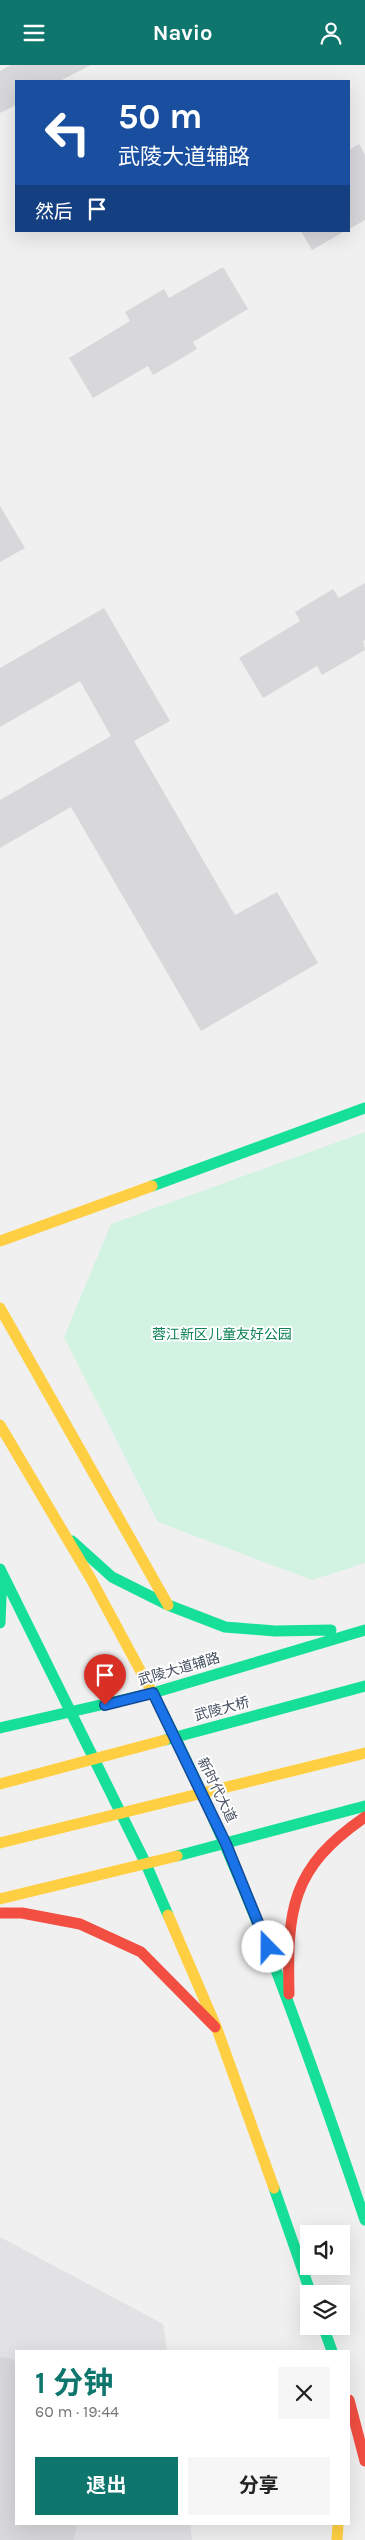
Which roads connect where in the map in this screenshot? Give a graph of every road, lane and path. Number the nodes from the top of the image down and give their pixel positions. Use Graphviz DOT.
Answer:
graph roads {
  1 [pos="365,1108"];
  2 [pos="0,1241"];
  3 [pos="0,1308"];
  4 [pos="0,1425"];
  5 [pos="69,1538"];
  6 [pos="1,1571"];
  7 [pos="168,1605"];
  8 [pos="0,1623"];
  9 [pos="365,1628"];
  10 [pos="365,1686"];
  11 [pos="153,1693"];
  12 [pos="72,1713"];
  13 [pos="0,1728"];
  14 [pos="365,1753"];
  15 [pos="0,1784"];
  16 [pos="365,1806"];
  17 [pos="365,1817"];
  18 [pos="0,1843"];
  19 [pos="226,1844"];
  20 [pos="146,1864"];
  21 [pos="0,1899"];
  22 [pos="0,1913"];
  23 [pos="289,1998"];
  24 [pos="217,2029"];
  25 [pos="352,2181"];
  26 [pos="365,2197"];
  27 [pos="365,2220"];
  28 [pos="309,2285"];
  29 [pos="326,2335"];
  30 [pos="332,2350"];
  31 [pos="350,2403"];
  32 [pos="365,2461"];
  33 [pos="338,2525"];
  34 [pos="337,2540"];
  1 -- 2 [label="main road"];
  3 -- 7 [label="main road"];
  4 -- 5 [label="main road, 新时代大道"];
  5 -- 7 [label="main road"];
  5 -- 11 [label="main road, 新时代大道"];
  6 -- 8 [label="main road"];
  6 -- 12 [label="main road"];
  7 -- 9 [label="main road"];
  9 -- 11 [label="main road, 武陵大道辅路"];
  10 -- 15 [label="main road, 武陵大桥"];
  11 -- 12 [label="main road, 武陵大道辅路"];
  11 -- 19 [label="main road, 新时代大道"];
  12 -- 13 [label="main road, 武陵大道辅路"];
  12 -- 20 [label="main road"];
  14 -- 18 [label="main road"];
  16 -- 19 [label="main road"];
  17 -- 23 [label="main road"];
  19 -- 20 [label="main road"];
  19 -- 23 [label="main road, 新时代大道"];
  20 -- 21 [label="main road"];
  20 -- 24 [label="main road"];
  22 -- 24 [label="main road"];
  23 -- 25 [label="main road, 新时代大道"];
  24 -- 28 [label="main road"];
  25 -- 26 [label="main road"];
  25 -- 27 [label="main road, 新时代大道"];
  29 -- 30 [label="main road"];
  31 -- 32 [label="main road"];
  33 -- 34 [label="main road"];
}
